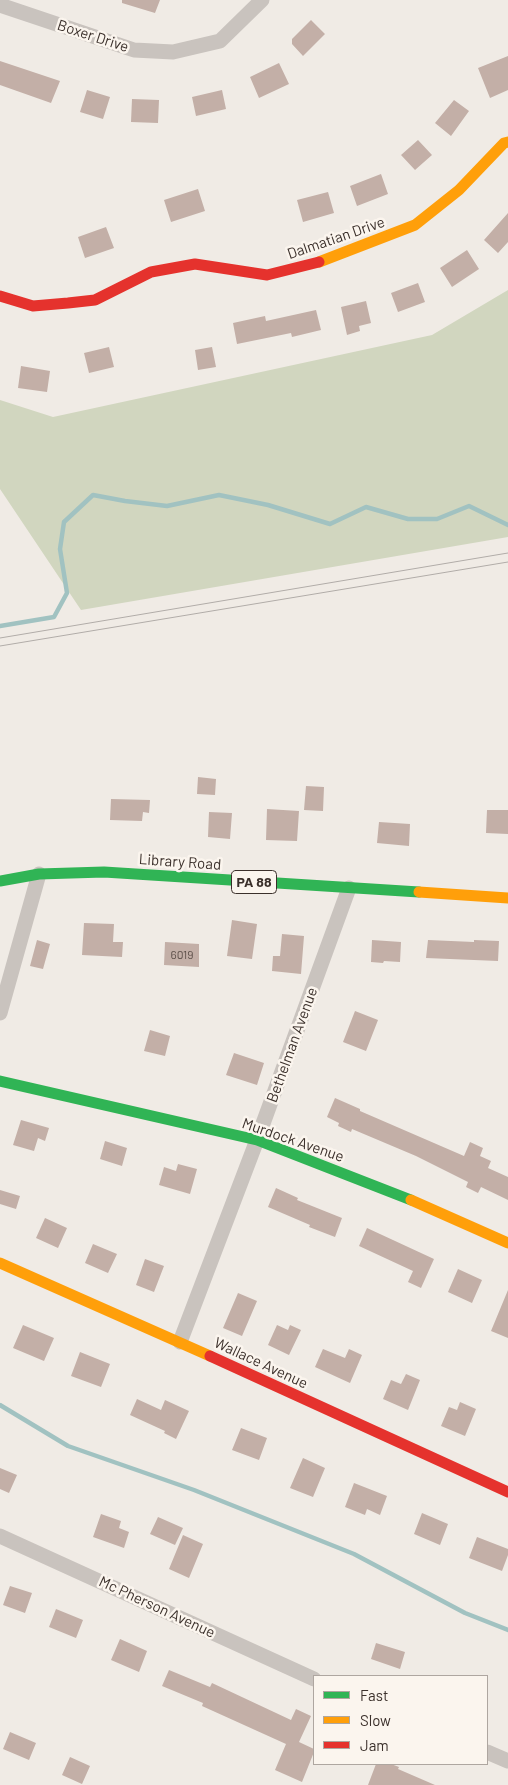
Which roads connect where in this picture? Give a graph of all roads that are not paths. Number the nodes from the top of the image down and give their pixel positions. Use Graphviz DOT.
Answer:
graph roads {
  1 [pos="262,0"];
  2 [pos="0,5"];
  3 [pos="508,142"];
  4 [pos="0,296"];
  5 [pos="38,874"];
  6 [pos="0,881"];
  7 [pos="349,888"];
  8 [pos="508,898"];
  9 [pos="0,1013"];
  10 [pos="0,1081"];
  11 [pos="257,1140"];
  12 [pos="508,1243"];
  13 [pos="0,1263"];
  14 [pos="180,1342"];
  15 [pos="508,1492"];
  16 [pos="0,1536"];
  17 [pos="313,1679"];
  18 [pos="488,1752"];
  19 [pos="508,1761"];
  1 -- 2 [label="street, Boxer Drive"];
  3 -- 4 [label="street, Dalmatian Drive"];
  5 -- 6 [label="street, Library Road / PA 88"];
  5 -- 7 [label="street, Library Road / PA 88"];
  5 -- 9 [label="street"];
  7 -- 8 [label="street, Library Road / PA 88"];
  7 -- 11 [label="street, Bethelman Avenue"];
  10 -- 11 [label="street, Murdock Avenue"];
  11 -- 12 [label="street, Murdock Avenue"];
  11 -- 14 [label="street, Bethelman Avenue"];
  13 -- 14 [label="street, Wallace Avenue"];
  14 -- 15 [label="street, Wallace Avenue"];
  16 -- 17 [label="street, Mc Pherson Avenue"];
  18 -- 19 [label="street"];
}
